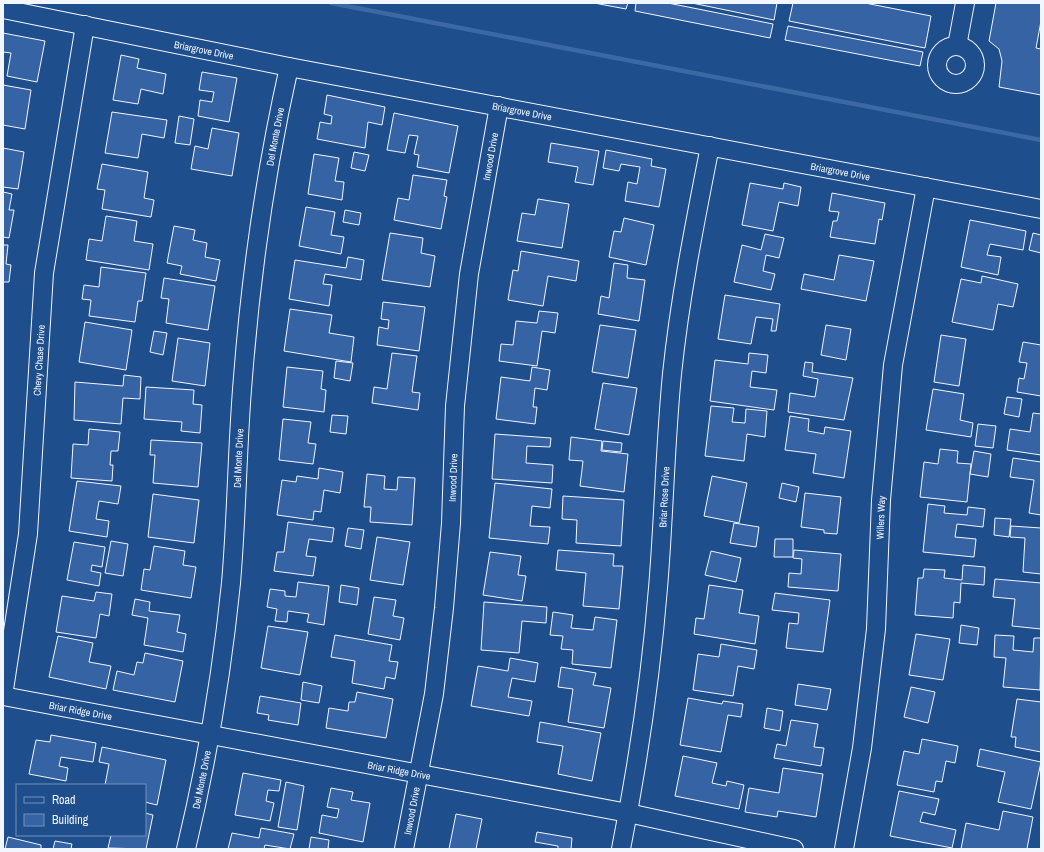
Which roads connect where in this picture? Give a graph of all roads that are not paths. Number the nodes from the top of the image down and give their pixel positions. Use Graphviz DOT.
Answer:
graph roads {
  1 [pos="965,3"];
  2 [pos="3,9"];
  3 [pos="85,25"];
  4 [pos="957,46"];
  5 [pos="289,67"];
  6 [pos="499,106"];
  7 [pos="710,146"];
  8 [pos="926,187"];
  9 [pos="1041,209"];
  10 [pos="3,696"];
  11 [pos="209,734"];
  12 [pos="419,774"];
  13 [pos="628,813"];
  14 [pos="186,849"];
  15 [pos="404,849"];
  16 [pos="621,849"];
  17 [pos="794,849"];
  18 [pos="844,849"];
  1 -- 4 [label="street"];
  2 -- 3 [label="street, Briargrove Drive"];
  3 -- 5 [label="street, Briargrove Drive"];
  3 -- 10 [label="street, Chevy Chase Drive"];
  5 -- 6 [label="street, Briargrove Drive"];
  5 -- 11 [label="street, Del Monte Drive"];
  6 -- 7 [label="street, Briargrove Drive"];
  6 -- 12 [label="street, Inwood Drive"];
  7 -- 8 [label="street, Briargrove Drive"];
  7 -- 13 [label="street, Briar Rose Drive"];
  8 -- 9 [label="street, Briargrove Drive"];
  8 -- 18 [label="street, Willers Way"];
  10 -- 11 [label="street, Briar Ridge Drive"];
  11 -- 12 [label="street, Briar Ridge Drive"];
  11 -- 14 [label="street, Del Monte Drive"];
  12 -- 13 [label="street, Briar Ridge Drive"];
  12 -- 15 [label="street, Inwood Drive"];
  13 -- 16 [label="street, Briar Rose Drive"];
  13 -- 17 [label="street, Briar Ridge Drive"];
}
